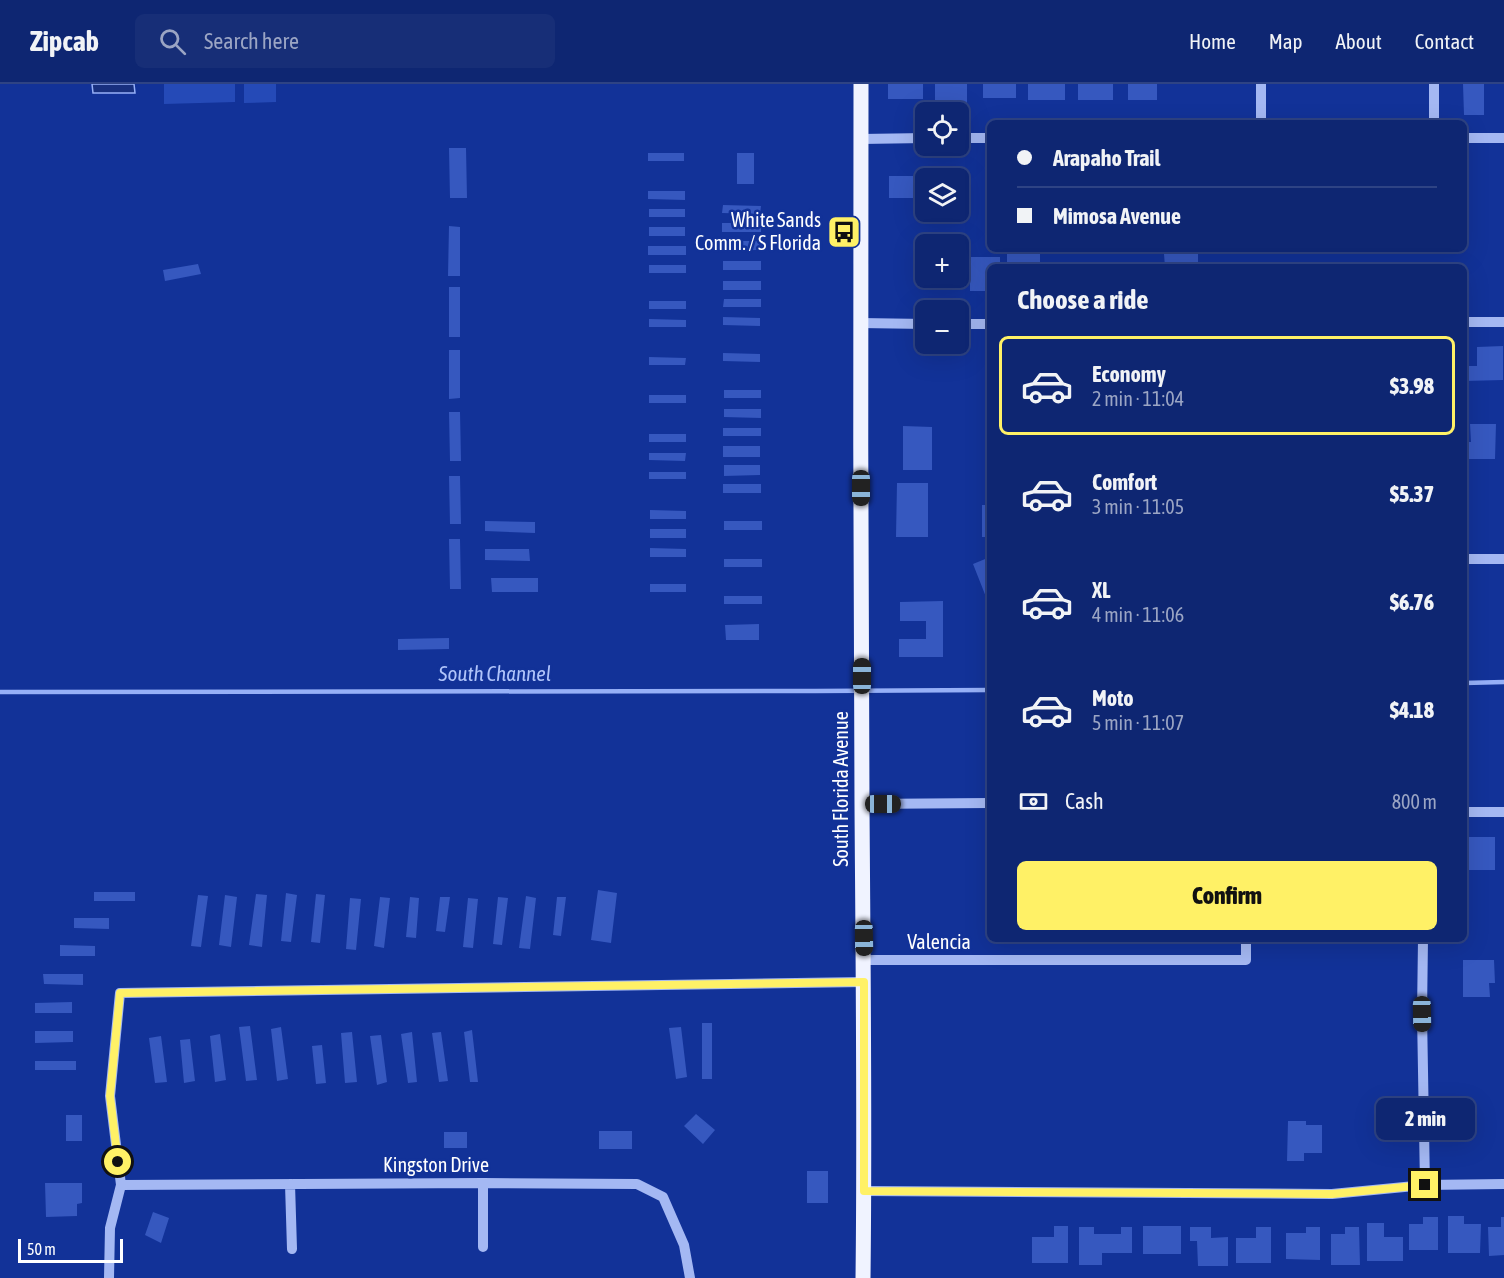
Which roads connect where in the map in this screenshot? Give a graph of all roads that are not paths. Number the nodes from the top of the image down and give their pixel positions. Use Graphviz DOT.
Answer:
graph roads {
  1 [pos="861,84"];
  2 [pos="1261,84"];
  3 [pos="1434,84"];
  4 [pos="1261,120"];
  5 [pos="1434,120"];
  6 [pos="915,138"];
  7 [pos="969,138"];
  8 [pos="987,138"];
  9 [pos="1467,138"];
  10 [pos="1504,138"];
  11 [pos="861,139"];
  12 [pos="1467,322"];
  13 [pos="1504,322"];
  14 [pos="860,323"];
  15 [pos="915,324"];
  16 [pos="969,324"];
  17 [pos="987,324"];
  18 [pos="1467,559"];
  19 [pos="1504,559"];
  20 [pos="987,803"];
  21 [pos="862,804"];
  22 [pos="1467,812"];
  23 [pos="1504,812"];
  24 [pos="1246,942"];
  25 [pos="1423,942"];
  26 [pos="864,960"];
  27 [pos="864,982"];
  28 [pos="483,1183"];
  29 [pos="290,1184"];
  30 [pos="1504,1184"];
  31 [pos="121,1185"];
  32 [pos="1425,1185"];
  33 [pos="864,1191"];
  34 [pos="483,1247"];
  35 [pos="292,1249"];
  36 [pos="109,1278"];
  37 [pos="690,1278"];
  38 [pos="863,1278"];
  1 -- 11 [label="main road, South Florida Avenue"];
  2 -- 4 [label="street"];
  3 -- 5 [label="street"];
  6 -- 11 [label="street"];
  7 -- 8 [label="street"];
  9 -- 10 [label="street"];
  11 -- 14 [label="main road, South Florida Avenue"];
  12 -- 13 [label="street"];
  14 -- 15 [label="street"];
  14 -- 21 [label="main road, South Florida Avenue"];
  16 -- 17 [label="street"];
  18 -- 19 [label="street"];
  20 -- 21 [label="street"];
  21 -- 26 [label="main road, South Florida Avenue"];
  22 -- 23 [label="street"];
  24 -- 26 [label="street, Valencia"];
  25 -- 32 [label="street"];
  26 -- 27 [label="main road, South Florida Avenue"];
  27 -- 31 [label="street"];
  27 -- 33 [label="main road, South Florida Avenue"];
  28 -- 29 [label="street, Kingston Drive"];
  28 -- 34 [label="street"];
  28 -- 37 [label="street, Kingston Drive"];
  29 -- 31 [label="street, Kingston Drive"];
  29 -- 35 [label="street"];
  30 -- 32 [label="street"];
  31 -- 36 [label="street"];
  32 -- 33 [label="street"];
  33 -- 38 [label="main road, South Florida Avenue"];
}
